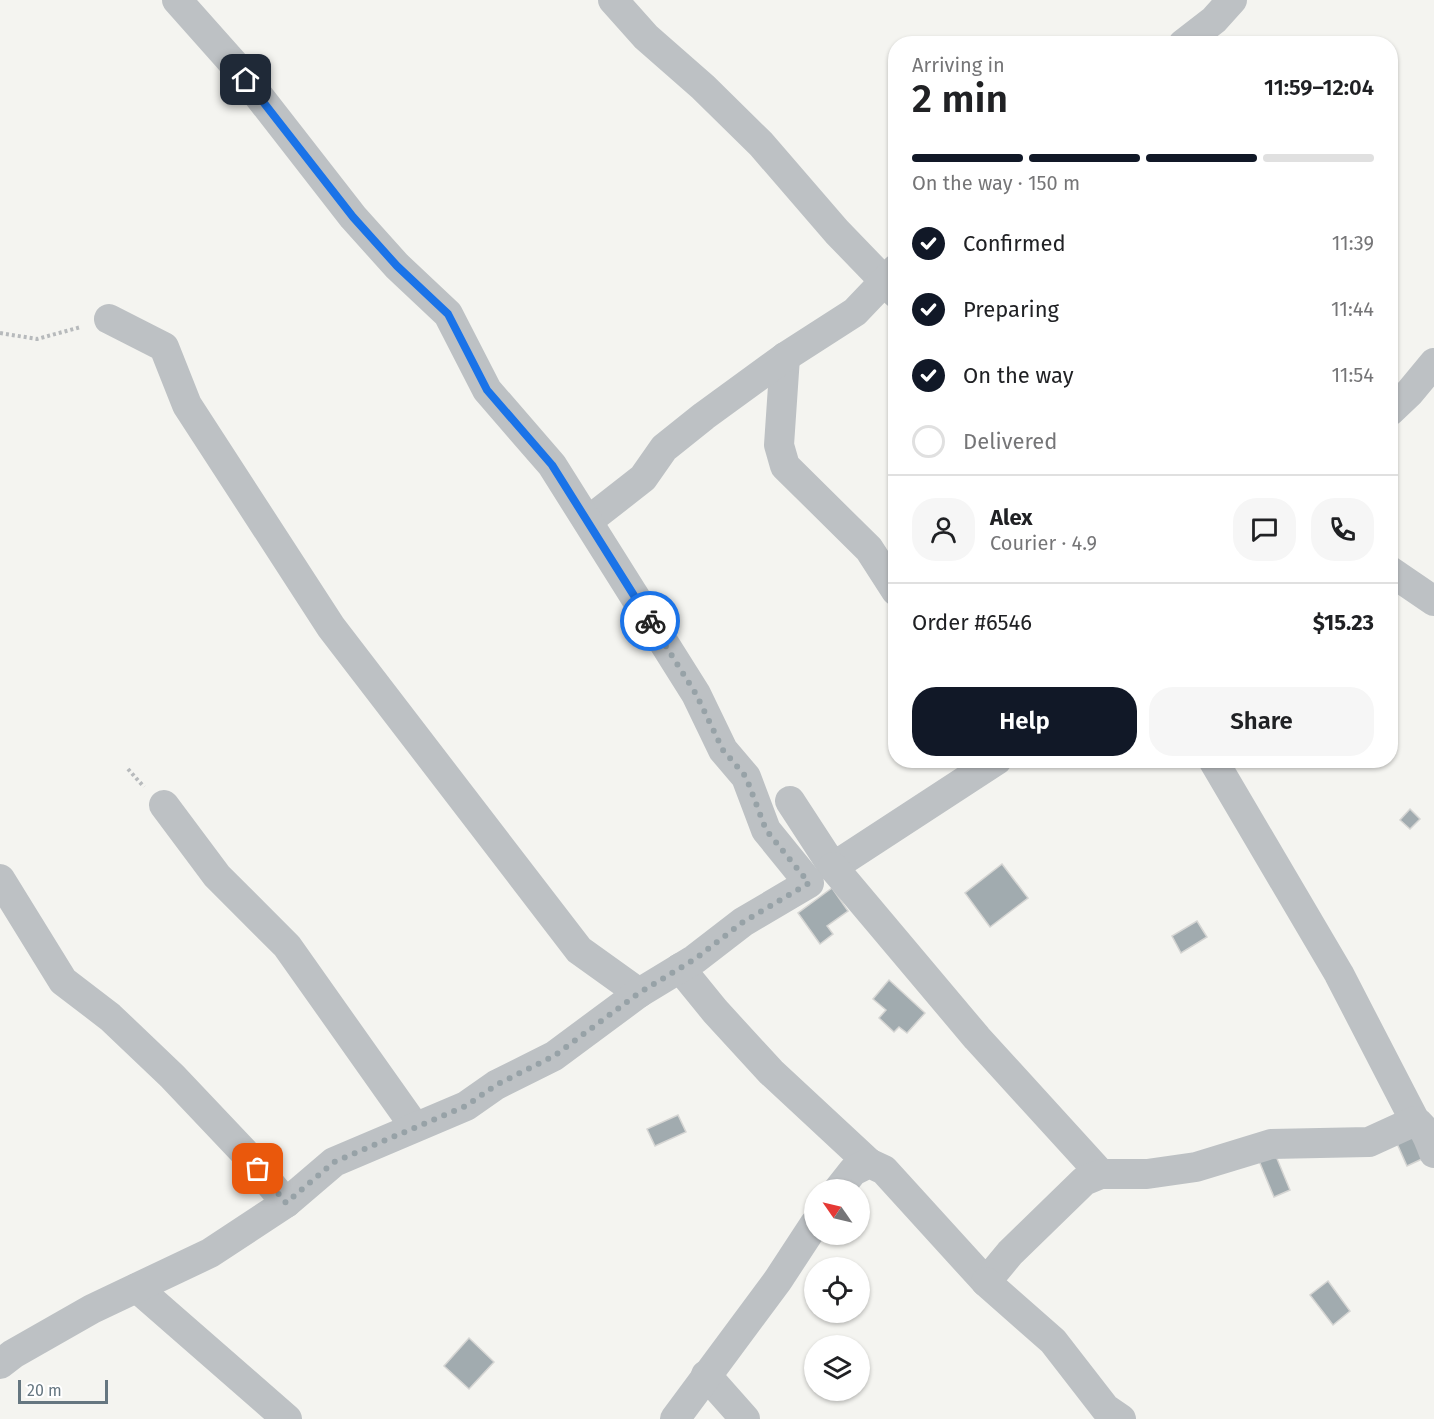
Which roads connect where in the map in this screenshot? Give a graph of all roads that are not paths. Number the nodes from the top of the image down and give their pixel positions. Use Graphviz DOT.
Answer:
graph roads {
  1 [pos="177,0"];
  2 [pos="613,0"];
  3 [pos="1232,0"];
  4 [pos="1193,36"];
  5 [pos="888,277"];
  6 [pos="888,284"];
  7 [pos="109,319"];
  8 [pos="785,357"];
  9 [pos="1434,363"];
  10 [pos="1398,403"];
  11 [pos="588,521"];
  12 [pos="1398,576"];
  13 [pos="888,579"];
  14 [pos="1434,601"];
  15 [pos="1218,768"];
  16 [pos="971,769"];
  17 [pos="790,801"];
  18 [pos="164,805"];
  19 [pos="833,867"];
  20 [pos="0,879"];
  21 [pos="680,968"];
  22 [pos="639,993"];
  23 [pos="1415,1121"];
  24 [pos="415,1127"];
  25 [pos="1434,1153"];
  26 [pos="869,1163"];
  27 [pos="1101,1174"];
  28 [pos="846,1179"];
  29 [pos="286,1203"];
  30 [pos="804,1240"];
  31 [pos="986,1282"];
  32 [pos="137,1288"];
  33 [pos="4,1353"];
  34 [pos="706,1375"];
  35 [pos="287,1419"];
  36 [pos="675,1419"];
  37 [pos="745,1419"];
  38 [pos="1121,1419"];
  1 -- 11 [label="street"];
  2 -- 5 [label="street"];
  3 -- 4 [label="street"];
  6 -- 8 [label="street"];
  7 -- 22 [label="street"];
  8 -- 11 [label="street"];
  8 -- 13 [label="street"];
  9 -- 10 [label="street"];
  11 -- 21 [label="street"];
  12 -- 14 [label="street"];
  15 -- 23 [label="street"];
  16 -- 19 [label="street"];
  17 -- 19 [label="street"];
  18 -- 24 [label="street"];
  19 -- 27 [label="street"];
  20 -- 29 [label="street"];
  21 -- 22 [label="street"];
  21 -- 26 [label="street"];
  22 -- 24 [label="street"];
  23 -- 25 [label="street"];
  23 -- 27 [label="street"];
  24 -- 29 [label="street"];
  26 -- 28 [label="street"];
  26 -- 31 [label="street"];
  27 -- 31 [label="street"];
  29 -- 32 [label="street"];
  30 -- 34 [label="street"];
  31 -- 38 [label="street"];
  32 -- 33 [label="street"];
  32 -- 35 [label="street"];
  34 -- 36 [label="street"];
  34 -- 37 [label="street"];
}
